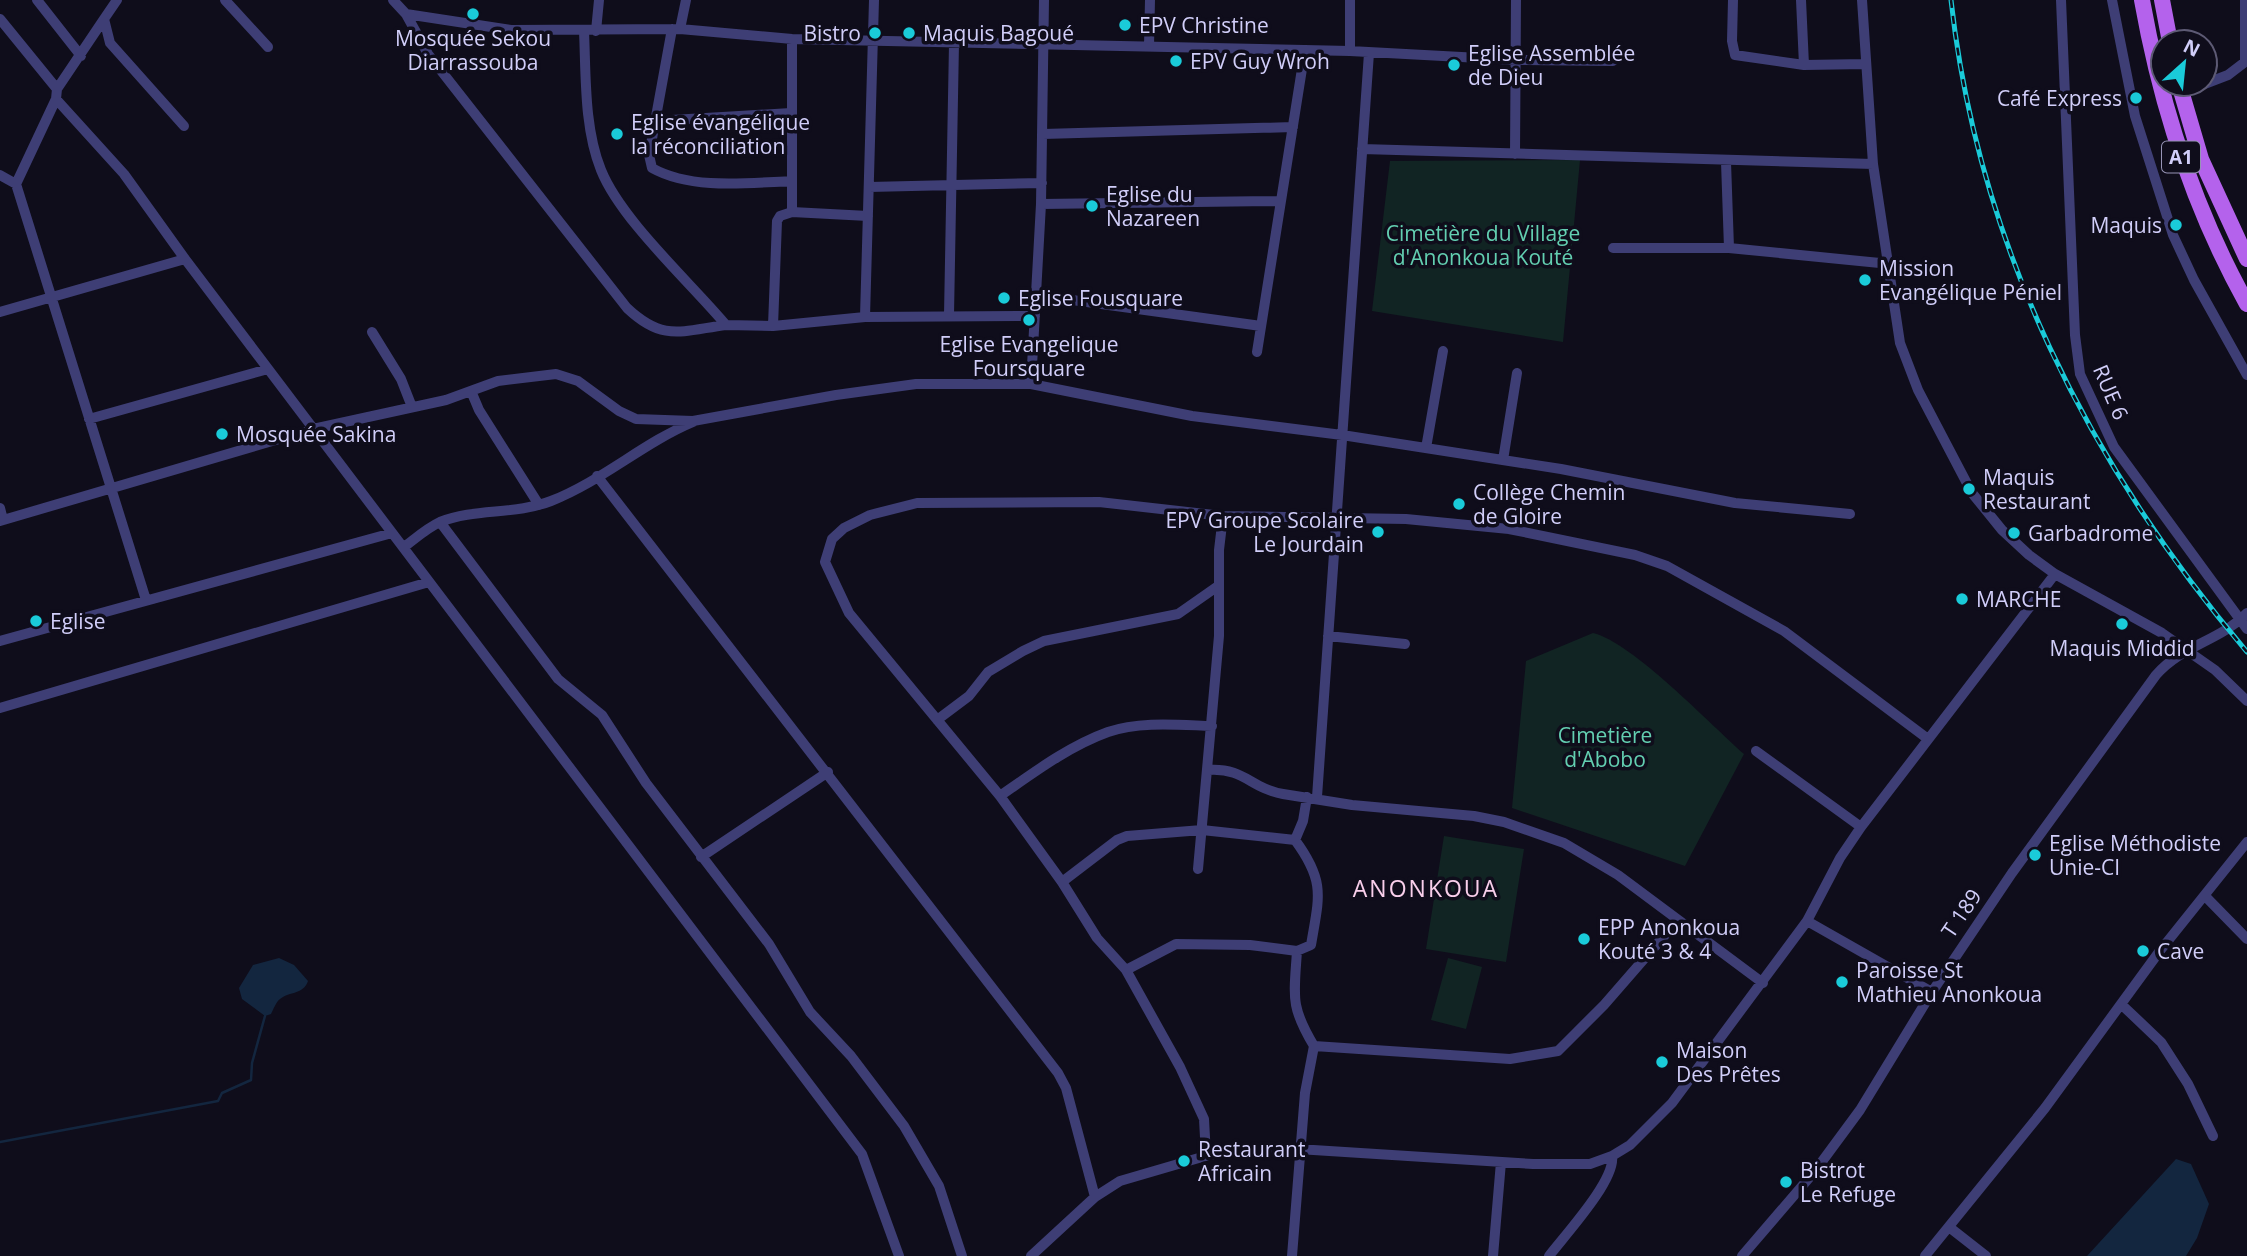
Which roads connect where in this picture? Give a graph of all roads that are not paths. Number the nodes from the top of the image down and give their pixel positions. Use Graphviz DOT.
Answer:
graph roads {
  1 [pos="37,0"];
  2 [pos="117,0"];
  3 [pos="225,0"];
  4 [pos="393,0"];
  5 [pos="599,0"];
  6 [pos="686,0"];
  7 [pos="874,0"];
  8 [pos="1044,0"];
  9 [pos="1150,0"];
  10 [pos="1350,0"];
  11 [pos="1517,0"];
  12 [pos="1732,0"];
  13 [pos="1801,0"];
  14 [pos="1862,0"];
  15 [pos="2061,0"];
  16 [pos="2112,0"];
  17 [pos="2142,0"];
  18 [pos="2162,0"];
  19 [pos="2245,0"];
  20 [pos="406,14"];
  21 [pos="0,19"];
  22 [pos="104,19"];
  23 [pos="2167,28"];
  24 [pos="676,29"];
  25 [pos="584,31"];
  26 [pos="596,31"];
  27 [pos="792,39"];
  28 [pos="874,41"];
  29 [pos="954,43"];
  30 [pos="1044,45"];
  31 [pos="1149,46"];
  32 [pos="268,47"];
  33 [pos="1305,50"];
  34 [pos="1350,51"];
  35 [pos="1369,53"];
  36 [pos="81,56"];
  37 [pos="1517,60"];
  38 [pos="1613,61"];
  39 [pos="1865,64"];
  40 [pos="1804,65"];
  41 [pos="2228,75"];
  42 [pos="2247,75"];
  43 [pos="2219,77"];
  44 [pos="56,94"];
  45 [pos="2183,98"];
  46 [pos="791,113"];
  47 [pos="656,121"];
  48 [pos="184,125"];
  49 [pos="1293,127"];
  50 [pos="1043,134"];
  51 [pos="1362,149"];
  52 [pos="1515,154"];
  53 [pos="1726,162"];
  54 [pos="1873,164"];
  55 [pos="0,175"];
  56 [pos="792,181"];
  57 [pos="1042,183"];
  58 [pos="16,184"];
  59 [pos="952,185"];
  60 [pos="869,187"];
  61 [pos="1281,201"];
  62 [pos="1041,204"];
  63 [pos="792,212"];
  64 [pos="868,216"];
  65 [pos="1613,248"];
  66 [pos="1729,248"];
  67 [pos="184,259"];
  68 [pos="2247,259"];
  69 [pos="1890,264"];
  70 [pos="1036,295"];
  71 [pos="51,298"];
  72 [pos="2247,304"];
  73 [pos="0,312"];
  74 [pos="949,315"];
  75 [pos="1035,316"];
  76 [pos="865,317"];
  77 [pos="726,325"];
  78 [pos="773,326"];
  79 [pos="1261,327"];
  80 [pos="372,332"];
  81 [pos="1443,351"];
  82 [pos="1257,352"];
  83 [pos="268,369"];
  84 [pos="1517,373"];
  85 [pos="2247,375"];
  86 [pos="1031,384"];
  87 [pos="471,391"];
  88 [pos="412,407"];
  89 [pos="89,419"];
  90 [pos="693,421"];
  91 [pos="313,429"];
  92 [pos="1342,435"];
  93 [pos="1426,448"];
  94 [pos="1503,460"];
  95 [pos="597,476"];
  96 [pos="111,488"];
  97 [pos="539,505"];
  98 [pos="0,508"];
  99 [pos="1850,514"];
  100 [pos="1223,516"];
  101 [pos="1336,518"];
  102 [pos="2,520"];
  103 [pos="440,522"];
  104 [pos="392,533"];
  105 [pos="404,547"];
  106 [pos="2055,574"];
  107 [pos="429,582"];
  108 [pos="1218,586"];
  109 [pos="146,600"];
  110 [pos="2245,621"];
  111 [pos="1328,636"];
  112 [pos="0,641"];
  113 [pos="1405,644"];
  114 [pos="2184,651"];
  115 [pos="2247,701"];
  116 [pos="0,708"];
  117 [pos="937,720"];
  118 [pos="1212,726"];
  119 [pos="1928,739"];
  120 [pos="1756,751"];
  121 [pos="1209,770"];
  122 [pos="828,772"];
  123 [pos="1000,796"];
  124 [pos="1312,797"];
  125 [pos="1861,827"];
  126 [pos="1202,830"];
  127 [pos="1294,840"];
  128 [pos="2247,842"];
  129 [pos="701,857"];
  130 [pos="1198,869"];
  131 [pos="1062,882"];
  132 [pos="2205,895"];
  133 [pos="1678,920"];
  134 [pos="1807,921"];
  135 [pos="2247,939"];
  136 [pos="1297,951"];
  137 [pos="1126,970"];
  138 [pos="1763,983"];
  139 [pos="1932,992"];
  140 [pos="2121,1004"];
  141 [pos="1314,1046"];
  142 [pos="2213,1136"];
  143 [pos="1301,1149"];
  144 [pos="1206,1156"];
  145 [pos="1612,1156"];
  146 [pos="1501,1162"];
  147 [pos="1095,1197"];
  148 [pos="1949,1227"];
  149 [pos="899,1256"];
  150 [pos="962,1256"];
  151 [pos="1031,1256"];
  152 [pos="1292,1256"];
  153 [pos="1493,1256"];
  154 [pos="1549,1256"];
  155 [pos="1742,1256"];
  156 [pos="1925,1256"];
  157 [pos="1986,1256"];
  1 -- 36 [label="street"];
  2 -- 22 [label="street"];
  3 -- 32 [label="street"];
  4 -- 20 [label="street"];
  5 -- 26 [label="street"];
  6 -- 24 [label="street"];
  7 -- 28 [label="street"];
  8 -- 30 [label="street"];
  9 -- 31 [label="street"];
  10 -- 34 [label="street"];
  11 -- 37 [label="street"];
  12 -- 40 [label="street"];
  13 -- 40 [label="street"];
  14 -- 39 [label="street"];
  15 -- 110 [label="street, RUE 6"];
  16 -- 85 [label="street"];
  17 -- 72 [label="main road, A1"];
  18 -- 23 [label="main road"];
  19 -- 41 [label="street"];
  20 -- 25 [label="street"];
  20 -- 77 [label="street"];
  21 -- 44 [label="street"];
  22 -- 36 [label="street"];
  22 -- 48 [label="street"];
  24 -- 26 [label="street"];
  24 -- 27 [label="street"];
  24 -- 47 [label="street"];
  25 -- 26 [label="street"];
  25 -- 77 [label="street"];
  27 -- 28 [label="street"];
  27 -- 46 [label="street"];
  28 -- 29 [label="street"];
  28 -- 60 [label="street"];
  29 -- 30 [label="street"];
  29 -- 59 [label="street"];
  30 -- 31 [label="street"];
  30 -- 50 [label="street"];
  31 -- 33 [label="street"];
  33 -- 34 [label="street"];
  33 -- 49 [label="street"];
  34 -- 35 [label="street"];
  35 -- 37 [label="street"];
  35 -- 51 [label="street"];
  36 -- 44 [label="street"];
  37 -- 38 [label="street"];
  37 -- 52 [label="street"];
  39 -- 40 [label="street"];
  39 -- 54 [label="street"];
  41 -- 42 [label="street"];
  41 -- 43 [label="street"];
  44 -- 58 [label="street"];
  44 -- 67 [label="street"];
  45 -- 68 [label="main road, A1"];
  46 -- 47 [label="street"];
  46 -- 56 [label="street"];
  47 -- 56 [label="street"];
  49 -- 50 [label="street"];
  49 -- 61 [label="street"];
  50 -- 57 [label="street"];
  51 -- 52 [label="street"];
  51 -- 92 [label="street"];
  52 -- 53 [label="street"];
  53 -- 54 [label="street"];
  53 -- 66 [label="street"];
  54 -- 69 [label="street"];
  55 -- 58 [label="street"];
  56 -- 63 [label="street"];
  57 -- 59 [label="street"];
  57 -- 62 [label="street"];
  58 -- 71 [label="street"];
  59 -- 60 [label="street"];
  59 -- 74 [label="street"];
  60 -- 64 [label="street"];
  61 -- 62 [label="street"];
  61 -- 79 [label="street"];
  62 -- 70 [label="street"];
  63 -- 64 [label="street"];
  63 -- 78 [label="street"];
  64 -- 76 [label="street"];
  65 -- 66 [label="street"];
  66 -- 69 [label="street"];
  67 -- 71 [label="street"];
  67 -- 83 [label="street"];
  69 -- 106 [label="street"];
  70 -- 75 [label="street"];
  70 -- 79 [label="street"];
  71 -- 73 [label="street"];
  71 -- 89 [label="street"];
  74 -- 75 [label="street"];
  74 -- 76 [label="street"];
  75 -- 86 [label="street"];
  76 -- 78 [label="street"];
  77 -- 78 [label="street"];
  79 -- 82 [label="street"];
  80 -- 88 [label="street"];
  81 -- 93 [label="street"];
  83 -- 89 [label="street"];
  83 -- 91 [label="street"];
  84 -- 94 [label="street"];
  86 -- 90 [label="street"];
  86 -- 92 [label="street"];
  87 -- 88 [label="street"];
  87 -- 90 [label="street"];
  87 -- 97 [label="street"];
  88 -- 91 [label="street"];
  89 -- 96 [label="street"];
  90 -- 95 [label="street"];
  91 -- 96 [label="street"];
  91 -- 104 [label="street"];
  92 -- 93 [label="street"];
  92 -- 101 [label="street"];
  93 -- 94 [label="street"];
  94 -- 99 [label="street"];
  95 -- 97 [label="street"];
  95 -- 122 [label="street"];
  96 -- 102 [label="street"];
  96 -- 109 [label="street"];
  97 -- 103 [label="street"];
  98 -- 102 [label="street"];
  100 -- 101 [label="street"];
  100 -- 108 [label="street"];
  100 -- 117 [label="street"];
  101 -- 111 [label="street"];
  101 -- 119 [label="street"];
  103 -- 105 [label="street"];
  103 -- 129 [label="street"];
  104 -- 105 [label="street"];
  104 -- 109 [label="street"];
  105 -- 107 [label="street"];
  106 -- 114 [label="street"];
  106 -- 119 [label="street"];
  107 -- 116 [label="street"];
  107 -- 149 [label="street"];
  108 -- 117 [label="street"];
  108 -- 118 [label="street"];
  109 -- 112 [label="street"];
  110 -- 114 [label="street, T 189"];
  111 -- 113 [label="street"];
  111 -- 124 [label="street"];
  114 -- 115 [label="street"];
  114 -- 139 [label="street, T 189"];
  117 -- 123 [label="street"];
  118 -- 121 [label="street"];
  118 -- 123 [label="street"];
  119 -- 125 [label="street"];
  120 -- 125 [label="street"];
  121 -- 124 [label="street"];
  121 -- 126 [label="street"];
  122 -- 129 [label="street"];
  122 -- 147 [label="street"];
  123 -- 131 [label="street"];
  124 -- 127 [label="street"];
  124 -- 133 [label="street"];
  125 -- 134 [label="street"];
  126 -- 127 [label="street"];
  126 -- 130 [label="street"];
  126 -- 131 [label="street"];
  127 -- 136 [label="street"];
  128 -- 132 [label="street"];
  129 -- 150 [label="street"];
  131 -- 137 [label="street"];
  132 -- 135 [label="street"];
  132 -- 140 [label="street"];
  133 -- 138 [label="street"];
  133 -- 141 [label="street"];
  134 -- 138 [label="street"];
  134 -- 139 [label="street"];
  136 -- 137 [label="street"];
  136 -- 141 [label="street"];
  137 -- 144 [label="street"];
  138 -- 145 [label="street"];
  139 -- 155 [label="street, T 189"];
  140 -- 142 [label="street"];
  140 -- 148 [label="street"];
  141 -- 143 [label="street"];
  143 -- 144 [label="street"];
  143 -- 146 [label="street"];
  143 -- 152 [label="street"];
  144 -- 147 [label="street"];
  145 -- 146 [label="street"];
  145 -- 154 [label="street"];
  146 -- 153 [label="street"];
  147 -- 151 [label="street"];
  148 -- 156 [label="street"];
  148 -- 157 [label="street"];
}
